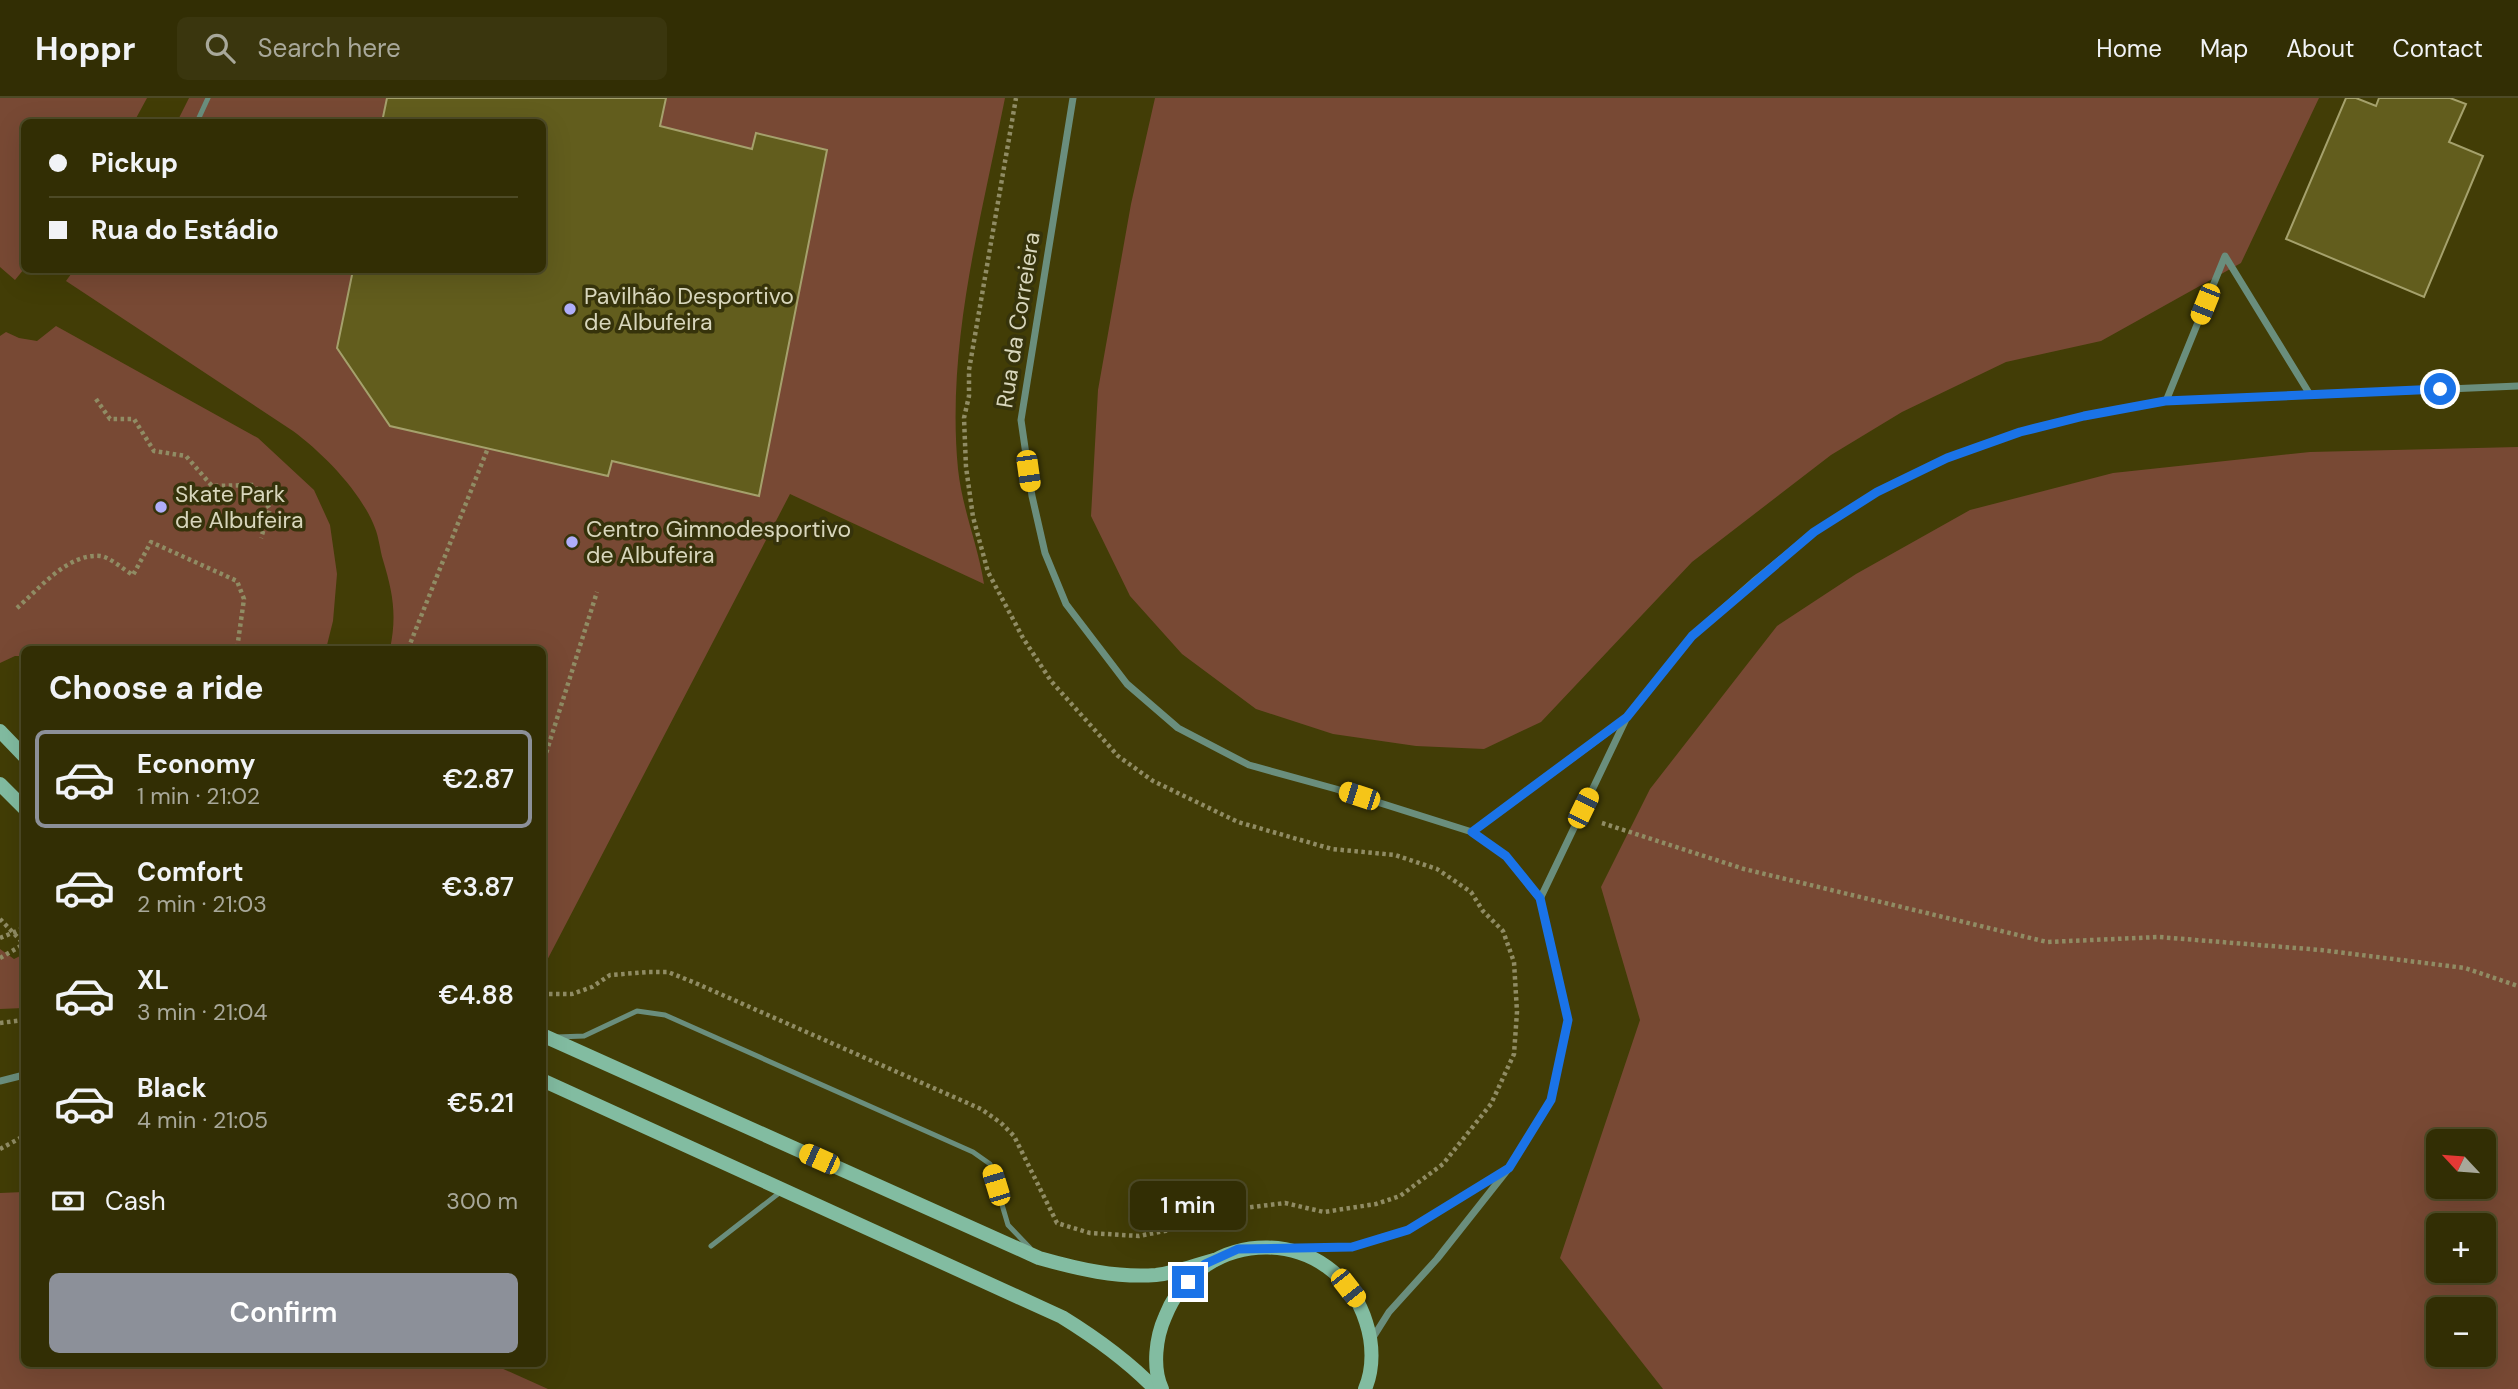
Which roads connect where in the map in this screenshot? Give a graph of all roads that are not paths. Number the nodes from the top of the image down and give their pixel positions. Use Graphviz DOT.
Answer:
graph roads {
  1 [pos="208,98"];
  2 [pos="1073,98"];
  3 [pos="198,119"];
  4 [pos="2518,386"];
  5 [pos="2309,393"];
  6 [pos="2165,401"];
  7 [pos="1627,717"];
  8 [pos="0,731"];
  9 [pos="21,753"];
  10 [pos="0,784"];
  11 [pos="21,805"];
  12 [pos="1472,832"];
  13 [pos="1540,898"];
  14 [pos="546,1036"];
  15 [pos="21,1077"];
  16 [pos="0,1081"];
  17 [pos="546,1082"];
  18 [pos="1509,1168"];
  19 [pos="783,1190"];
  20 [pos="711,1246"];
  21 [pos="1284,1248"];
  22 [pos="1039,1258"];
  23 [pos="1214,1260"];
  24 [pos="1372,1340"];
  25 [pos="1369,1386"];
  26 [pos="1155,1389"];
  27 [pos="1162,1389"];
  1 -- 3 [label="lane"];
  2 -- 12 [label="street, Rua da Correiera"];
  4 -- 5 [label="street"];
  5 -- 6 [label="street"];
  5 -- 6 [label="street"];
  6 -- 7 [label="street"];
  7 -- 12 [label="street"];
  7 -- 13 [label="street"];
  8 -- 9 [label="street"];
  10 -- 11 [label="street"];
  12 -- 13 [label="street, Rua da Correiera"];
  13 -- 18 [label="street, Rua da Correiera"];
  14 -- 22 [label="street"];
  14 -- 22 [label="lane"];
  15 -- 16 [label="street"];
  17 -- 19 [label="street"];
  18 -- 21 [label="street"];
  18 -- 24 [label="street, Rua da Correiera"];
  19 -- 20 [label="lane"];
  19 -- 26 [label="street"];
  21 -- 23 [label="street"];
  21 -- 24 [label="street"];
  22 -- 23 [label="street"];
  23 -- 27 [label="street"];
  24 -- 25 [label="street"];
}
